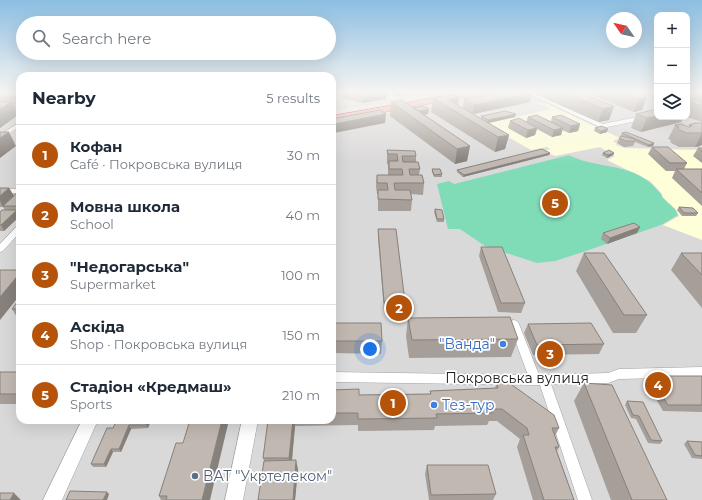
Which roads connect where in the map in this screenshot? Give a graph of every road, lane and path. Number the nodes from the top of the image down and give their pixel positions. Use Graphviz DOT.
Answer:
graph roads {
  1 [pos="352,115"];
  2 [pos="578,115"];
  3 [pos="654,116"];
  4 [pos="336,118"];
  5 [pos="16,127"];
  6 [pos="0,138"];
  7 [pos="0,191"];
  8 [pos="16,191"];
  9 [pos="16,232"];
  10 [pos="0,249"];
  11 [pos="514,324"];
  12 [pos="702,372"];
  13 [pos="336,377"];
  14 [pos="539,380"];
  15 [pos="88,424"];
  16 [pos="249,424"];
  17 [pos="52,500"];
  18 [pos="234,500"];
  19 [pos="585,500"];
  1 -- 4 [label="highway"];
  2 -- 3 [label="street"];
  5 -- 6 [label="street"];
  7 -- 8 [label="street"];
  9 -- 10 [label="street"];
  11 -- 14 [label="street"];
  12 -- 14 [label="street, Покровська вулиця"];
  13 -- 14 [label="street, Покровська вулиця"];
  14 -- 19 [label="street"];
  15 -- 17 [label="street"];
  16 -- 18 [label="street"];
}
